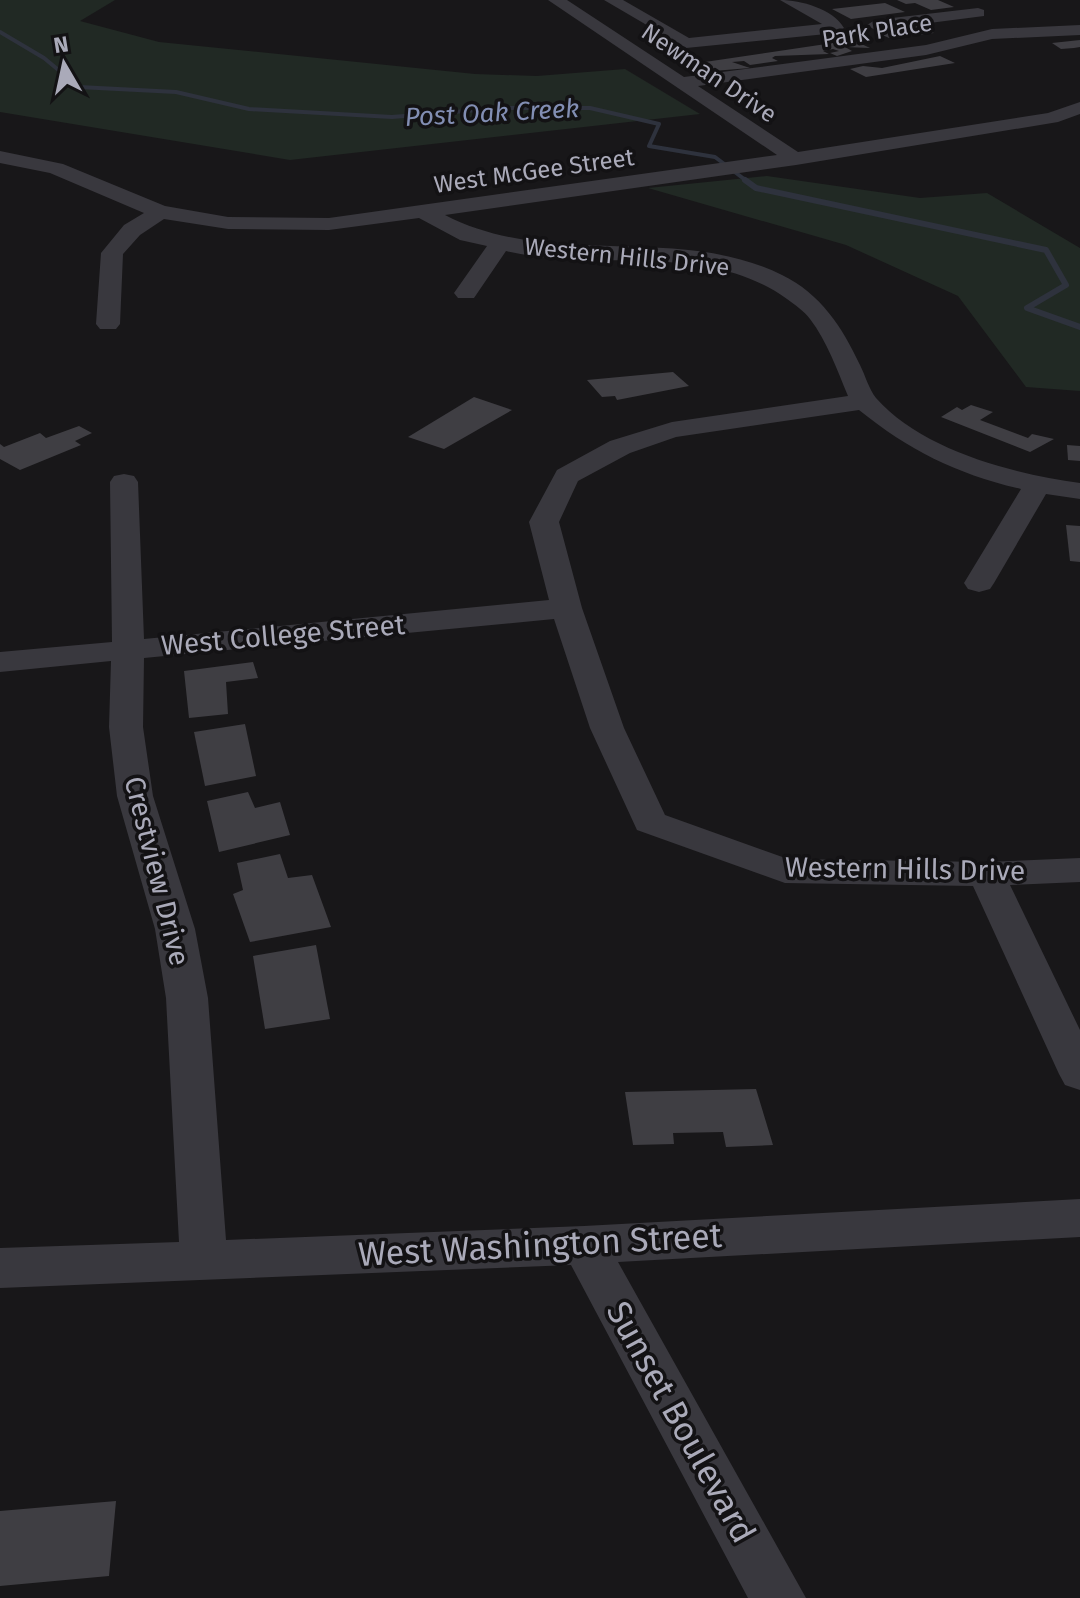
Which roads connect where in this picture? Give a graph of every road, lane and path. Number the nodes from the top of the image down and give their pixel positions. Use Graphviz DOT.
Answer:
graph roads {
  1 [pos="556,0"];
  2 [pos="612,0"];
  3 [pos="788,0"];
  4 [pos="959,0"];
  5 [pos="629,10"];
  6 [pos="978,13"];
  7 [pos="579,15"];
  8 [pos="875,25"];
  9 [pos="1080,30"];
  10 [pos="1003,33"];
  11 [pos="680,83"];
  12 [pos="1080,108"];
  13 [pos="0,157"];
  14 [pos="796,159"];
  15 [pos="160,212"];
  16 [pos="425,213"];
  17 [pos="499,245"];
  18 [pos="466,293"];
  19 [pos="108,324"];
  20 [pos="864,401"];
  21 [pos="124,482"];
  22 [pos="1037,486"];
  23 [pos="1080,491"];
  24 [pos="979,583"];
  25 [pos="566,608"];
  26 [pos="128,650"];
  27 [pos="0,662"];
  28 [pos="1080,870"];
  29 [pos="986,874"];
  30 [pos="1080,1074"];
  31 [pos="1080,1218"];
  32 [pos="584,1245"];
  33 [pos="204,1259"];
  34 [pos="0,1268"];
  35 [pos="778,1598"];
  1 -- 7 [label="street, Newman Drive"];
  2 -- 5 [label="street"];
  3 -- 5 [label="street"];
  4 -- 6 [label="street"];
  5 -- 7 [label="street"];
  6 -- 8 [label="street"];
  6 -- 10 [label="street"];
  7 -- 11 [label="street, Newman Drive"];
  9 -- 10 [label="street, Park Place"];
  10 -- 11 [label="street, Park Place"];
  11 -- 14 [label="street, Newman Drive"];
  12 -- 14 [label="street, West McGee Street"];
  13 -- 15 [label="street, West McGee Street"];
  14 -- 16 [label="street, West McGee Street"];
  15 -- 16 [label="street, West McGee Street"];
  15 -- 19 [label="street"];
  16 -- 17 [label="street, Western Hills Drive"];
  17 -- 18 [label="street"];
  17 -- 20 [label="street, Western Hills Drive"];
  20 -- 22 [label="street, Western Hills Drive"];
  20 -- 25 [label="street, Western Hills Drive"];
  21 -- 26 [label="street, Crestview Drive"];
  22 -- 23 [label="street, Western Hills Drive"];
  22 -- 24 [label="street"];
  25 -- 26 [label="street, West College Street"];
  25 -- 29 [label="street, Western Hills Drive"];
  26 -- 27 [label="street, West College Street"];
  26 -- 33 [label="street, Crestview Drive"];
  28 -- 29 [label="street, Western Hills Drive"];
  29 -- 30 [label="street"];
  31 -- 32 [label="street, West Washington Street"];
  32 -- 33 [label="street, West Washington Street"];
  32 -- 35 [label="street, Sunset Boulevard"];
  33 -- 34 [label="street, West Washington Street"];
}
